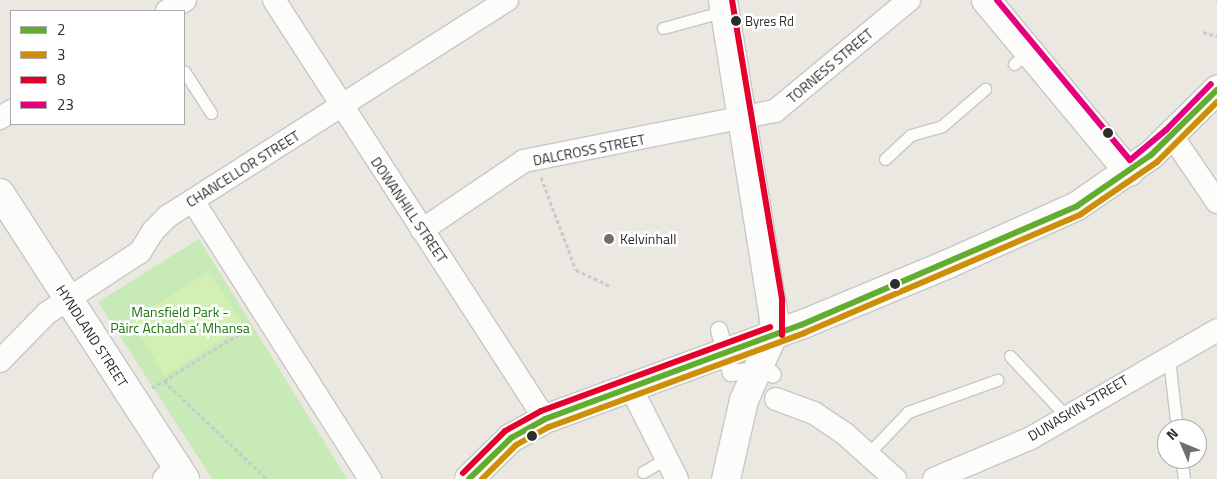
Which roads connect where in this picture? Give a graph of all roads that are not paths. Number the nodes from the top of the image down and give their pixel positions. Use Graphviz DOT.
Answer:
graph roads {
  1 [pos="185,0"];
  2 [pos="274,0"];
  3 [pos="507,0"];
  4 [pos="909,0"];
  5 [pos="986,0"];
  6 [pos="724,6"];
  7 [pos="170,10"];
  8 [pos="663,28"];
  9 [pos="185,73"];
  10 [pos="985,89"];
  11 [pos="1217,90"];
  12 [pos="342,106"];
  13 [pos="211,113"];
  14 [pos="744,119"];
  15 [pos="1172,136"];
  16 [pos="885,159"];
  17 [pos="1128,172"];
  18 [pos="0,193"];
  19 [pos="193,201"];
  20 [pos="1217,202"];
  21 [pos="422,230"];
  22 [pos="67,299"];
  23 [pos="1217,330"];
  24 [pos="773,335"];
  25 [pos="722,341"];
  26 [pos="1010,356"];
  27 [pos="1169,359"];
  28 [pos="0,361"];
  29 [pos="764,373"];
  30 [pos="997,380"];
  31 [pos="630,388"];
  32 [pos="776,399"];
  33 [pos="1066,416"];
  34 [pos="545,419"];
  35 [pos="1176,419"];
  36 [pos="868,454"];
  37 [pos="675,471"];
  38 [pos="643,472"];
  39 [pos="175,475"];
  40 [pos="370,479"];
  41 [pos="469,479"];
  42 [pos="726,479"];
  43 [pos="895,479"];
  44 [pos="934,479"];
  1 -- 7 [label="street"];
  2 -- 12 [label="street, DOWANHILL STREET"];
  3 -- 12 [label="street, CHANCELLOR STREET"];
  4 -- 14 [label="street, TORNESS STREET"];
  5 -- 17 [label="street"];
  6 -- 8 [label="lane"];
  6 -- 14 [label="street"];
  9 -- 13 [label="lane"];
  10 -- 16 [label="lane"];
  11 -- 15 [label="street"];
  12 -- 19 [label="street, CHANCELLOR STREET"];
  12 -- 21 [label="street, DOWANHILL STREET"];
  14 -- 21 [label="street, DALCROSS STREET"];
  14 -- 24 [label="street"];
  15 -- 17 [label="street"];
  15 -- 20 [label="street"];
  17 -- 24 [label="street"];
  18 -- 22 [label="street, HYNDLAND STREET"];
  19 -- 22 [label="street, CHANCELLOR STREET"];
  19 -- 40 [label="street"];
  21 -- 34 [label="street, DOWANHILL STREET"];
  22 -- 28 [label="street, CHANCELLOR STREET"];
  22 -- 39 [label="street, HYNDLAND STREET"];
  23 -- 27 [label="street, DUNASKIN STREET"];
  24 -- 25 [label="street"];
  24 -- 29 [label="street"];
  25 -- 29 [label="street"];
  25 -- 31 [label="street"];
  26 -- 33 [label="lane"];
  27 -- 33 [label="street, DUNASKIN STREET"];
  27 -- 35 [label="lane"];
  29 -- 42 [label="street"];
  30 -- 36 [label="lane"];
  31 -- 34 [label="street"];
  31 -- 37 [label="street"];
  32 -- 36 [label="street"];
  33 -- 44 [label="street, DUNASKIN STREET"];
  34 -- 41 [label="street"];
  36 -- 43 [label="street"];
  37 -- 38 [label="lane"];
}
